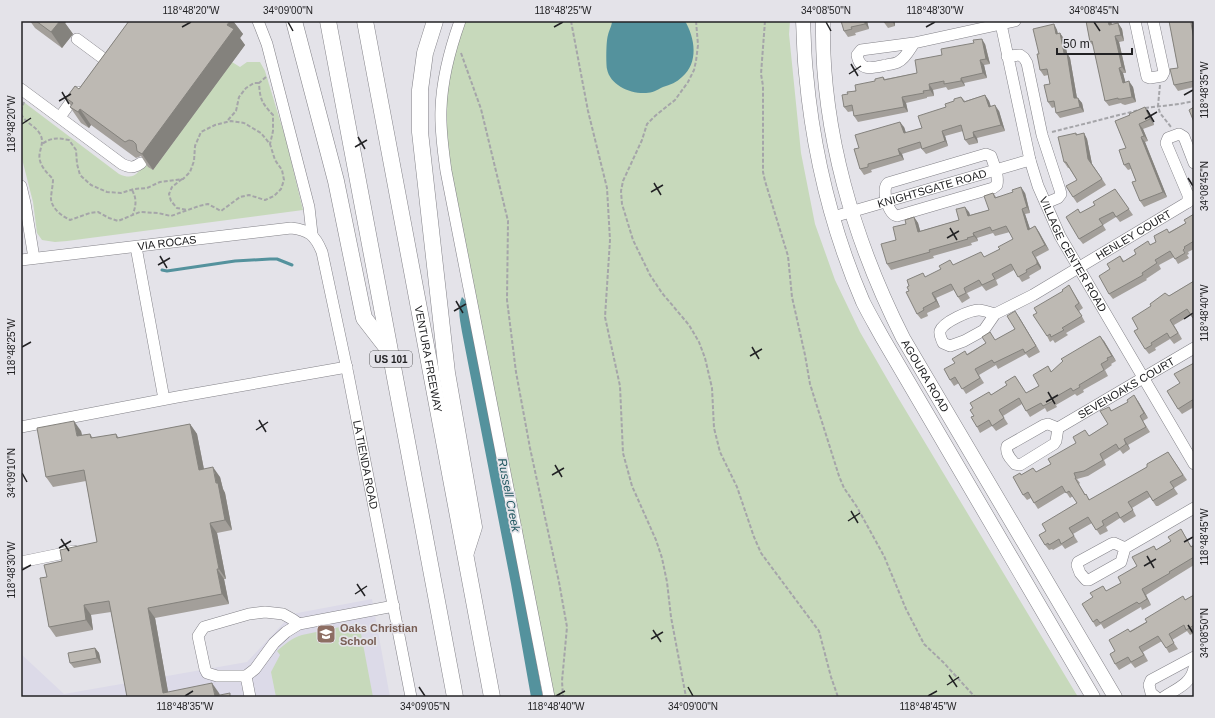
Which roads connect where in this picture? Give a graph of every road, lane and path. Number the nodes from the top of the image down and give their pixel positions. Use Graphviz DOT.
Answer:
graph roads {
  1 [pos="258,21"];
  2 [pos="294,21"];
  3 [pos="328,21"];
  4 [pos="365,21"];
  5 [pos="435,21"];
  6 [pos="460,21"];
  7 [pos="570,21"];
  8 [pos="696,21"];
  9 [pos="765,21"];
  10 [pos="803,21"];
  11 [pos="823,21"];
  12 [pos="1015,21"];
  13 [pos="1135,21"];
  14 [pos="1153,21"];
  15 [pos="1001,24"];
  16 [pos="77,39"];
  17 [pos="914,43"];
  18 [pos="460,50"];
  19 [pos="1007,56"];
  20 [pos="95,70"];
  21 [pos="274,74"];
  22 [pos="1158,77"];
  23 [pos="86,82"];
  24 [pos="259,83"];
  25 [pos="21,89"];
  26 [pos="1194,100"];
  27 [pos="1158,106"];
  28 [pos="21,114"];
  29 [pos="60,118"];
  30 [pos="227,122"];
  31 [pos="1042,135"];
  32 [pos="1174,136"];
  33 [pos="42,144"];
  34 [pos="270,144"];
  35 [pos="1030,160"];
  36 [pos="141,163"];
  37 [pos="1194,163"];
  38 [pos="995,169"];
  39 [pos="183,179"];
  40 [pos="21,186"];
  41 [pos="132,190"];
  42 [pos="1191,199"];
  43 [pos="887,202"];
  44 [pos="1046,203"];
  45 [pos="188,211"];
  46 [pos="851,212"];
  47 [pos="132,215"];
  48 [pos="833,217"];
  49 [pos="312,234"];
  50 [pos="136,247"];
  51 [pos="34,258"];
  52 [pos="21,260"];
  53 [pos="1078,268"];
  54 [pos="995,314"];
  55 [pos="1194,348"];
  56 [pos="390,350"];
  57 [pos="346,367"];
  58 [pos="1143,378"];
  59 [pos="164,400"];
  60 [pos="21,427"];
  61 [pos="1058,428"];
  62 [pos="1194,464"];
  63 [pos="1194,508"];
  64 [pos="1126,548"];
  65 [pos="74,551"];
  66 [pos="466,554"];
  67 [pos="21,562"];
  68 [pos="394,606"];
  69 [pos="298,624"];
  70 [pos="1194,661"];
  71 [pos="246,676"];
  72 [pos="250,697"];
  73 [pos="411,697"];
  74 [pos="454,697"];
  75 [pos="492,697"];
  76 [pos="549,697"];
  77 [pos="563,697"];
  78 [pos="686,697"];
  79 [pos="838,697"];
  80 [pos="975,697"];
  81 [pos="1093,697"];
  82 [pos="1115,697"];
  83 [pos="1156,697"];
  84 [pos="1164,697"];
  1 -- 21 [label="street"];
  2 -- 56 [label="highway"];
  3 -- 56 [label="highway, US 101"];
  4 -- 66 [label="highway, VENTURA FREEWAY / US 101"];
  5 -- 66 [label="highway"];
  6 -- 76 [label="street"];
  7 -- 78 [label="path"];
  8 -- 79 [label="path"];
  9 -- 80 [label="path"];
  10 -- 48 [label="main road, AGOURA ROAD"];
  11 -- 46 [label="main road, AGOURA ROAD"];
  12 -- 15 [label="street"];
  13 -- 22 [label="street"];
  14 -- 22 [label="street"];
  15 -- 17 [label="street"];
  15 -- 19 [label="street, VILLAGE CENTER ROAD"];
  16 -- 20 [label="street"];
  18 -- 77 [label="path"];
  19 -- 31 [label="street"];
  19 -- 35 [label="street, VILLAGE CENTER ROAD"];
  21 -- 24 [label="path"];
  21 -- 49 [label="street"];
  22 -- 27 [label="path"];
  23 -- 29 [label="street"];
  24 -- 30 [label="path"];
  24 -- 34 [label="path"];
  25 -- 29 [label="street"];
  26 -- 27 [label="path"];
  27 -- 31 [label="path"];
  27 -- 32 [label="path"];
  28 -- 33 [label="path"];
  29 -- 36 [label="street"];
  30 -- 34 [label="path"];
  30 -- 39 [label="path"];
  31 -- 44 [label="street"];
  32 -- 37 [label="street"];
  32 -- 42 [label="street, HENLEY COURT"];
  33 -- 41 [label="path"];
  33 -- 47 [label="path"];
  34 -- 45 [label="path"];
  35 -- 38 [label="street, KNIGHTSGATE ROAD"];
  35 -- 44 [label="street, VILLAGE CENTER ROAD"];
  38 -- 43 [label="street, KNIGHTSGATE ROAD"];
  38 -- 43 [label="street"];
  38 -- 43 [label="street"];
  39 -- 41 [label="path"];
  39 -- 45 [label="path"];
  40 -- 51 [label="street"];
  41 -- 47 [label="path"];
  42 -- 53 [label="street, HENLEY COURT"];
  43 -- 46 [label="street, KNIGHTSGATE ROAD"];
  44 -- 53 [label="street, VILLAGE CENTER ROAD"];
  45 -- 47 [label="path"];
  46 -- 48 [label="street, KNIGHTSGATE ROAD"];
  46 -- 82 [label="main road, AGOURA ROAD"];
  48 -- 81 [label="main road, AGOURA ROAD"];
  49 -- 50 [label="street, VIA ROCAS"];
  49 -- 57 [label="street, LA TIENDA ROAD"];
  50 -- 51 [label="street, VIA ROCAS"];
  50 -- 59 [label="street"];
  51 -- 52 [label="street, VIA ROCAS"];
  53 -- 54 [label="street, HENLEY COURT"];
  53 -- 58 [label="street, VILLAGE CENTER ROAD"];
  54 -- 54 [label="street, HENLEY COURT"];
  55 -- 58 [label="street, SEVENOAKS COURT"];
  56 -- 74 [label="highway, US 101"];
  57 -- 59 [label="street"];
  57 -- 68 [label="street, LA TIENDA ROAD"];
  58 -- 61 [label="street, SEVENOAKS COURT"];
  58 -- 62 [label="street, VILLAGE CENTER ROAD"];
  59 -- 60 [label="street"];
  61 -- 61 [label="street"];
  63 -- 64 [label="street"];
  65 -- 67 [label="street"];
  66 -- 75 [label="highway, VENTURA FREEWAY / US 101"];
  68 -- 69 [label="street"];
  68 -- 73 [label="street, LA TIENDA ROAD"];
  69 -- 71 [label="street"];
  69 -- 71 [label="street"];
  70 -- 83 [label="street"];
  70 -- 84 [label="street"];
  71 -- 72 [label="street"];
}
